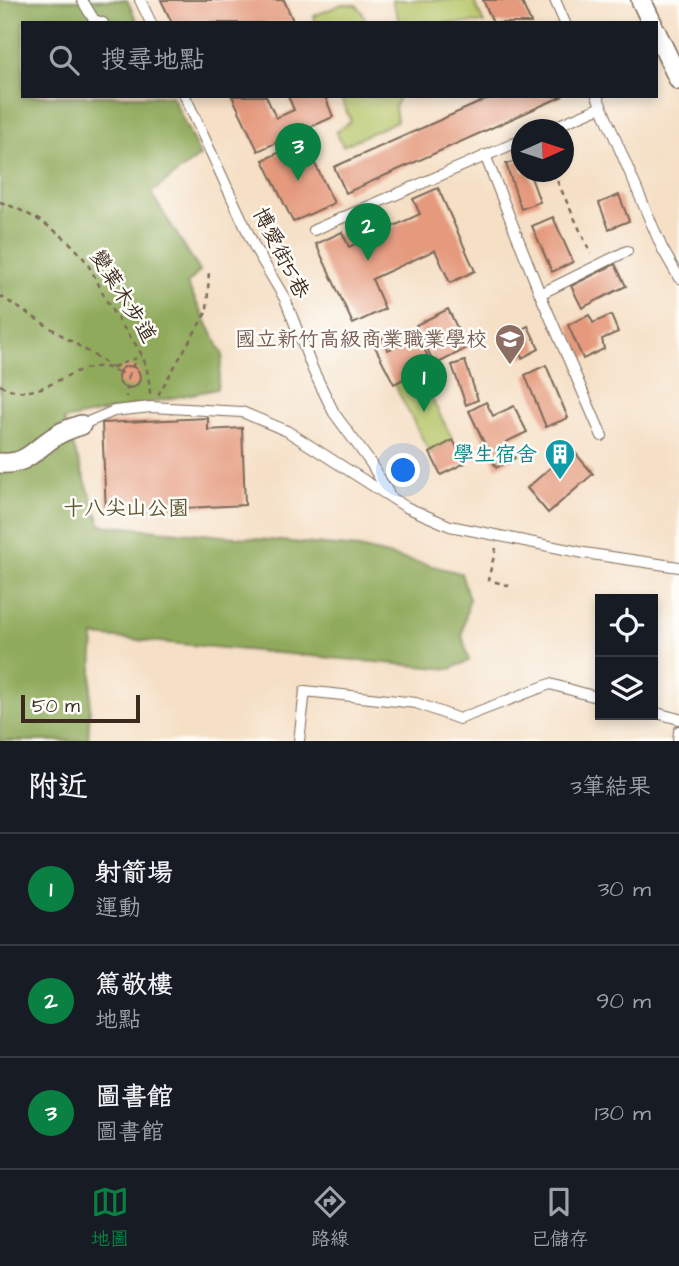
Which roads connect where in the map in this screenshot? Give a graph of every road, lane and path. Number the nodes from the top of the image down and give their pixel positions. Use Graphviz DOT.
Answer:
graph roads {
  1 [pos="82,0"];
  2 [pos="140,0"];
  3 [pos="555,0"];
  4 [pos="641,0"];
  5 [pos="97,21"];
  6 [pos="150,21"];
  7 [pos="564,21"];
  8 [pos="651,21"];
  9 [pos="658,36"];
  10 [pos="679,80"];
  11 [pos="186,98"];
  12 [pos="598,98"];
  13 [pos="601,107"];
  14 [pos="573,119"];
  15 [pos="511,144"];
  16 [pos="485,155"];
  17 [pos="558,182"];
  18 [pos="0,202"];
  19 [pos="314,230"];
  20 [pos="627,251"];
  21 [pos="597,266"];
  22 [pos="209,270"];
  23 [pos="679,278"];
  24 [pos="540,294"];
  25 [pos="0,296"];
  26 [pos="142,356"];
  27 [pos="136,359"];
  28 [pos="113,367"];
  29 [pos="120,372"];
  30 [pos="128,377"];
  31 [pos="0,385"];
  32 [pos="151,407"];
  33 [pos="125,410"];
  34 [pos="81,425"];
  35 [pos="602,436"];
  36 [pos="0,463"];
  37 [pos="390,495"];
  38 [pos="497,545"];
  39 [pos="679,567"];
  40 [pos="511,586"];
  41 [pos="595,697"];
  42 [pos="658,713"];
  43 [pos="679,719"];
  44 [pos="679,731"];
  45 [pos="299,741"];
  46 [pos="678,741"];
  1 -- 5 [label="lane"];
  2 -- 6 [label="lane"];
  3 -- 7 [label="lane"];
  4 -- 8 [label="street"];
  9 -- 10 [label="street"];
  11 -- 37 [label="lane, 博愛街5巷"];
  12 -- 13 [label="lane"];
  13 -- 14 [label="lane"];
  13 -- 23 [label="lane"];
  15 -- 16 [label="lane"];
  16 -- 19 [label="lane"];
  16 -- 24 [label="lane"];
  17 -- 21 [label="path"];
  18 -- 26 [label="path, 變葉木步道"];
  20 -- 21 [label="lane"];
  21 -- 24 [label="lane"];
  22 -- 32 [label="path"];
  24 -- 35 [label="lane"];
  25 -- 28 [label="path"];
  26 -- 27 [label="path"];
  26 -- 32 [label="path, 變葉木步道"];
  27 -- 28 [label="path"];
  27 -- 30 [label="path"];
  28 -- 29 [label="path"];
  29 -- 30 [label="path"];
  29 -- 31 [label="path"];
  30 -- 33 [label="path"];
  32 -- 33 [label="lane, 博愛街5巷"];
  32 -- 37 [label="lane, 博愛街5巷"];
  33 -- 34 [label="lane, 博愛街5巷"];
  34 -- 36 [label="street"];
  37 -- 39 [label="lane, 博愛街5巷"];
  38 -- 40 [label="path"];
  41 -- 45 [label="lane"];
  42 -- 43 [label="lane"];
  44 -- 46 [label="lane"];
}
